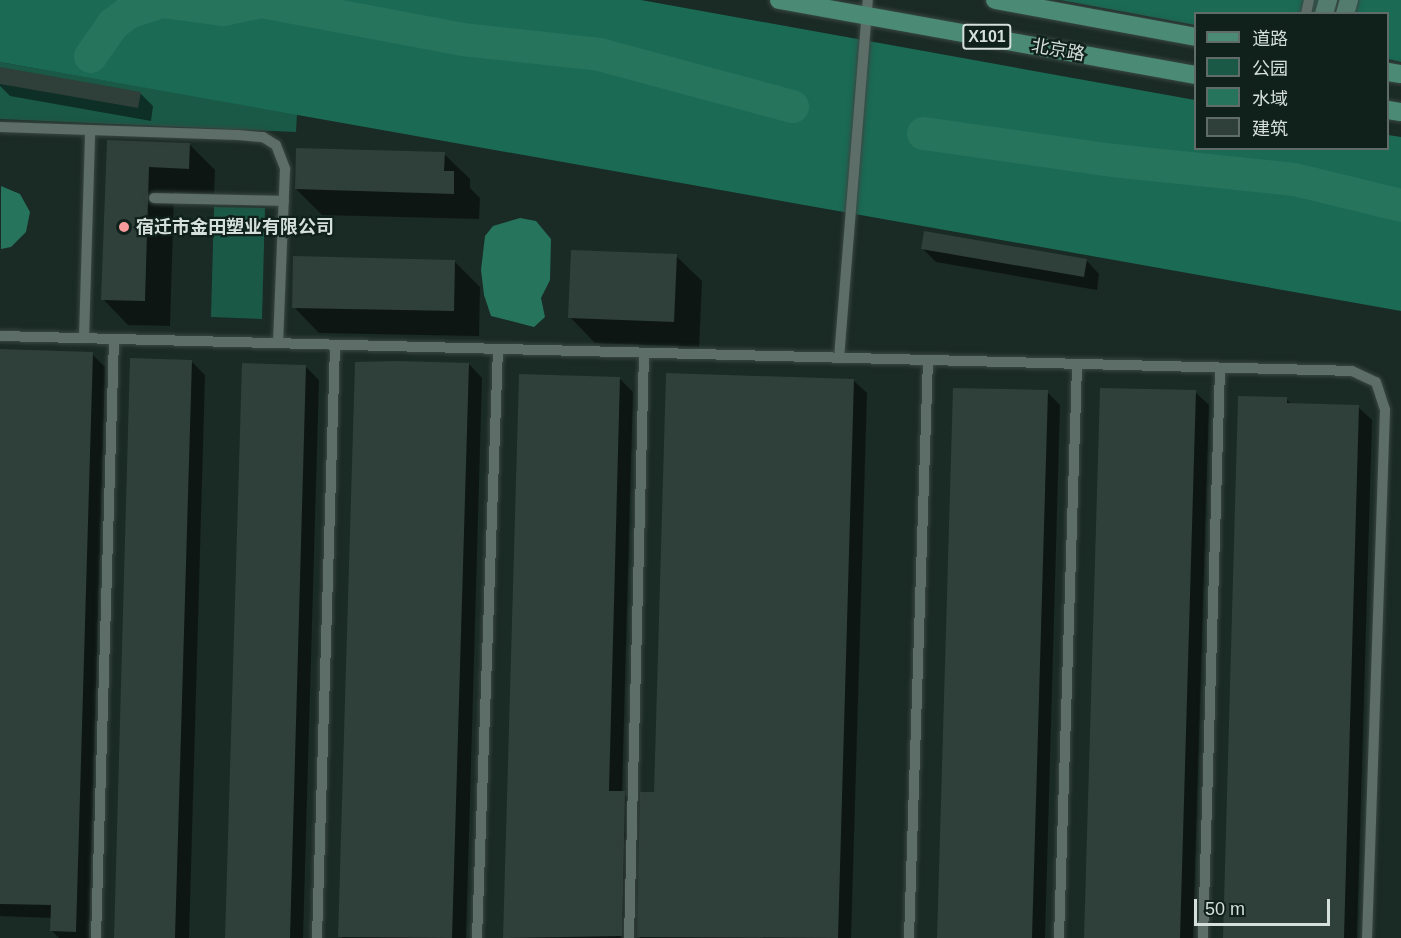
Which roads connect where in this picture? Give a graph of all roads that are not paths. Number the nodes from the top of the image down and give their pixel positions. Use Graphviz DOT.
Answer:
graph roads {
  1 [pos="779,0"];
  2 [pos="995,0"];
  3 [pos="867,8"];
  4 [pos="1194,37"];
  5 [pos="1194,75"];
  6 [pos="0,126"];
  7 [pos="90,130"];
  8 [pos="154,198"];
  9 [pos="284,201"];
  10 [pos="0,336"];
  11 [pos="84,338"];
  12 [pos="114,339"];
  13 [pos="278,343"];
  14 [pos="335,345"];
  15 [pos="498,349"];
  16 [pos="645,353"];
  17 [pos="839,358"];
  18 [pos="928,360"];
  19 [pos="1077,364"];
  20 [pos="1220,368"];
  21 [pos="96,938"];
  22 [pos="317,938"];
  23 [pos="477,938"];
  24 [pos="629,938"];
  25 [pos="909,938"];
  26 [pos="1059,938"];
  27 [pos="1203,938"];
  28 [pos="1367,938"];
  1 -- 3 [label="main road, 北京路 / X101"];
  2 -- 4 [label="main road, 北京路 / X101"];
  3 -- 5 [label="main road, 北京路 / X101"];
  3 -- 17 [label="lane"];
  6 -- 7 [label="lane"];
  7 -- 9 [label="lane"];
  7 -- 11 [label="lane"];
  8 -- 9 [label="lane"];
  9 -- 13 [label="lane"];
  10 -- 11 [label="lane"];
  11 -- 12 [label="lane"];
  12 -- 13 [label="lane"];
  12 -- 21 [label="lane"];
  13 -- 14 [label="lane"];
  14 -- 15 [label="lane"];
  14 -- 22 [label="lane"];
  15 -- 16 [label="lane"];
  15 -- 23 [label="lane"];
  16 -- 17 [label="lane"];
  16 -- 24 [label="lane"];
  17 -- 18 [label="lane"];
  18 -- 19 [label="lane"];
  18 -- 25 [label="lane"];
  19 -- 20 [label="lane"];
  19 -- 26 [label="lane"];
  20 -- 27 [label="lane"];
  20 -- 28 [label="lane"];
}
